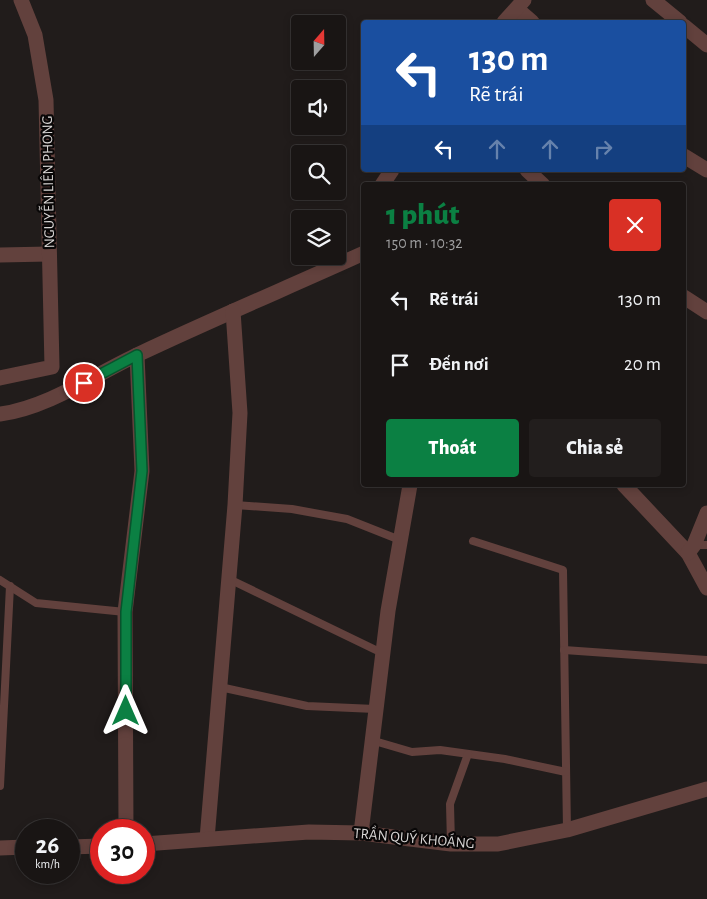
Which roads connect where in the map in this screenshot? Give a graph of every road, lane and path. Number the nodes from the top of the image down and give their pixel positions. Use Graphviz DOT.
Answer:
graph roads {
  1 [pos="21,0"];
  2 [pos="653,0"];
  3 [pos="520,4"];
  4 [pos="506,20"];
  5 [pos="531,20"];
  6 [pos="678,20"];
  7 [pos="686,28"];
  8 [pos="707,45"];
  9 [pos="686,157"];
  10 [pos="707,170"];
  11 [pos="529,172"];
  12 [pos="540,182"];
  13 [pos="49,254"];
  14 [pos="361,254"];
  15 [pos="0,255"];
  16 [pos="686,298"];
  17 [pos="233,311"];
  18 [pos="707,312"];
  19 [pos="137,355"];
  20 [pos="0,378"];
  21 [pos="0,414"];
  22 [pos="410,487"];
  23 [pos="626,487"];
  24 [pos="235,505"];
  25 [pos="707,513"];
  26 [pos="400,540"];
  27 [pos="472,541"];
  28 [pos="696,548"];
  29 [pos="229,579"];
  30 [pos="0,580"];
  31 [pos="10,586"];
  32 [pos="707,588"];
  33 [pos="126,612"];
  34 [pos="564,650"];
  35 [pos="382,654"];
  36 [pos="707,660"];
  37 [pos="220,687"];
  38 [pos="375,709"];
  39 [pos="371,740"];
  40 [pos="468,754"];
  41 [pos="566,772"];
  42 [pos="0,786"];
  43 [pos="707,789"];
  44 [pos="126,819"];
  45 [pos="567,830"];
  46 [pos="361,833"];
  47 [pos="207,839"];
  48 [pos="155,843"];
  49 [pos="451,844"];
  50 [pos="15,847"];
  51 [pos="0,848"];
  1 -- 13 [label="street, NGUYỄN LIÊN PHONG"];
  2 -- 6 [label="street"];
  3 -- 4 [label="street"];
  3 -- 5 [label="street"];
  7 -- 8 [label="street"];
  9 -- 10 [label="street"];
  11 -- 12 [label="street"];
  13 -- 15 [label="street"];
  13 -- 20 [label="street, NGUYỄN LIÊN PHONG"];
  14 -- 17 [label="street"];
  16 -- 18 [label="street"];
  17 -- 19 [label="street"];
  17 -- 24 [label="street"];
  19 -- 21 [label="street"];
  19 -- 33 [label="street"];
  22 -- 26 [label="street"];
  23 -- 28 [label="street"];
  24 -- 26 [label="lane"];
  24 -- 29 [label="street"];
  25 -- 28 [label="street"];
  26 -- 35 [label="street"];
  27 -- 34 [label="lane"];
  28 -- 32 [label="street"];
  29 -- 35 [label="lane"];
  29 -- 37 [label="street"];
  30 -- 31 [label="lane"];
  31 -- 33 [label="lane"];
  31 -- 42 [label="lane"];
  33 -- 44 [label="street"];
  34 -- 36 [label="lane"];
  34 -- 41 [label="lane"];
  35 -- 38 [label="street"];
  37 -- 38 [label="lane"];
  37 -- 47 [label="street"];
  38 -- 39 [label="street"];
  39 -- 40 [label="lane"];
  39 -- 46 [label="street"];
  40 -- 41 [label="lane"];
  40 -- 49 [label="lane"];
  41 -- 45 [label="lane"];
  43 -- 45 [label="street, TRẦN QUÝ KHOÁNG"];
  45 -- 49 [label="street, TRẦN QUÝ KHOÁNG"];
  46 -- 47 [label="street, TRẦN QUÝ KHOÁNG"];
  46 -- 49 [label="street, TRẦN QUÝ KHOÁNG"];
  47 -- 48 [label="street, TRẦN QUÝ KHOÁNG"];
  50 -- 51 [label="street"];
}
